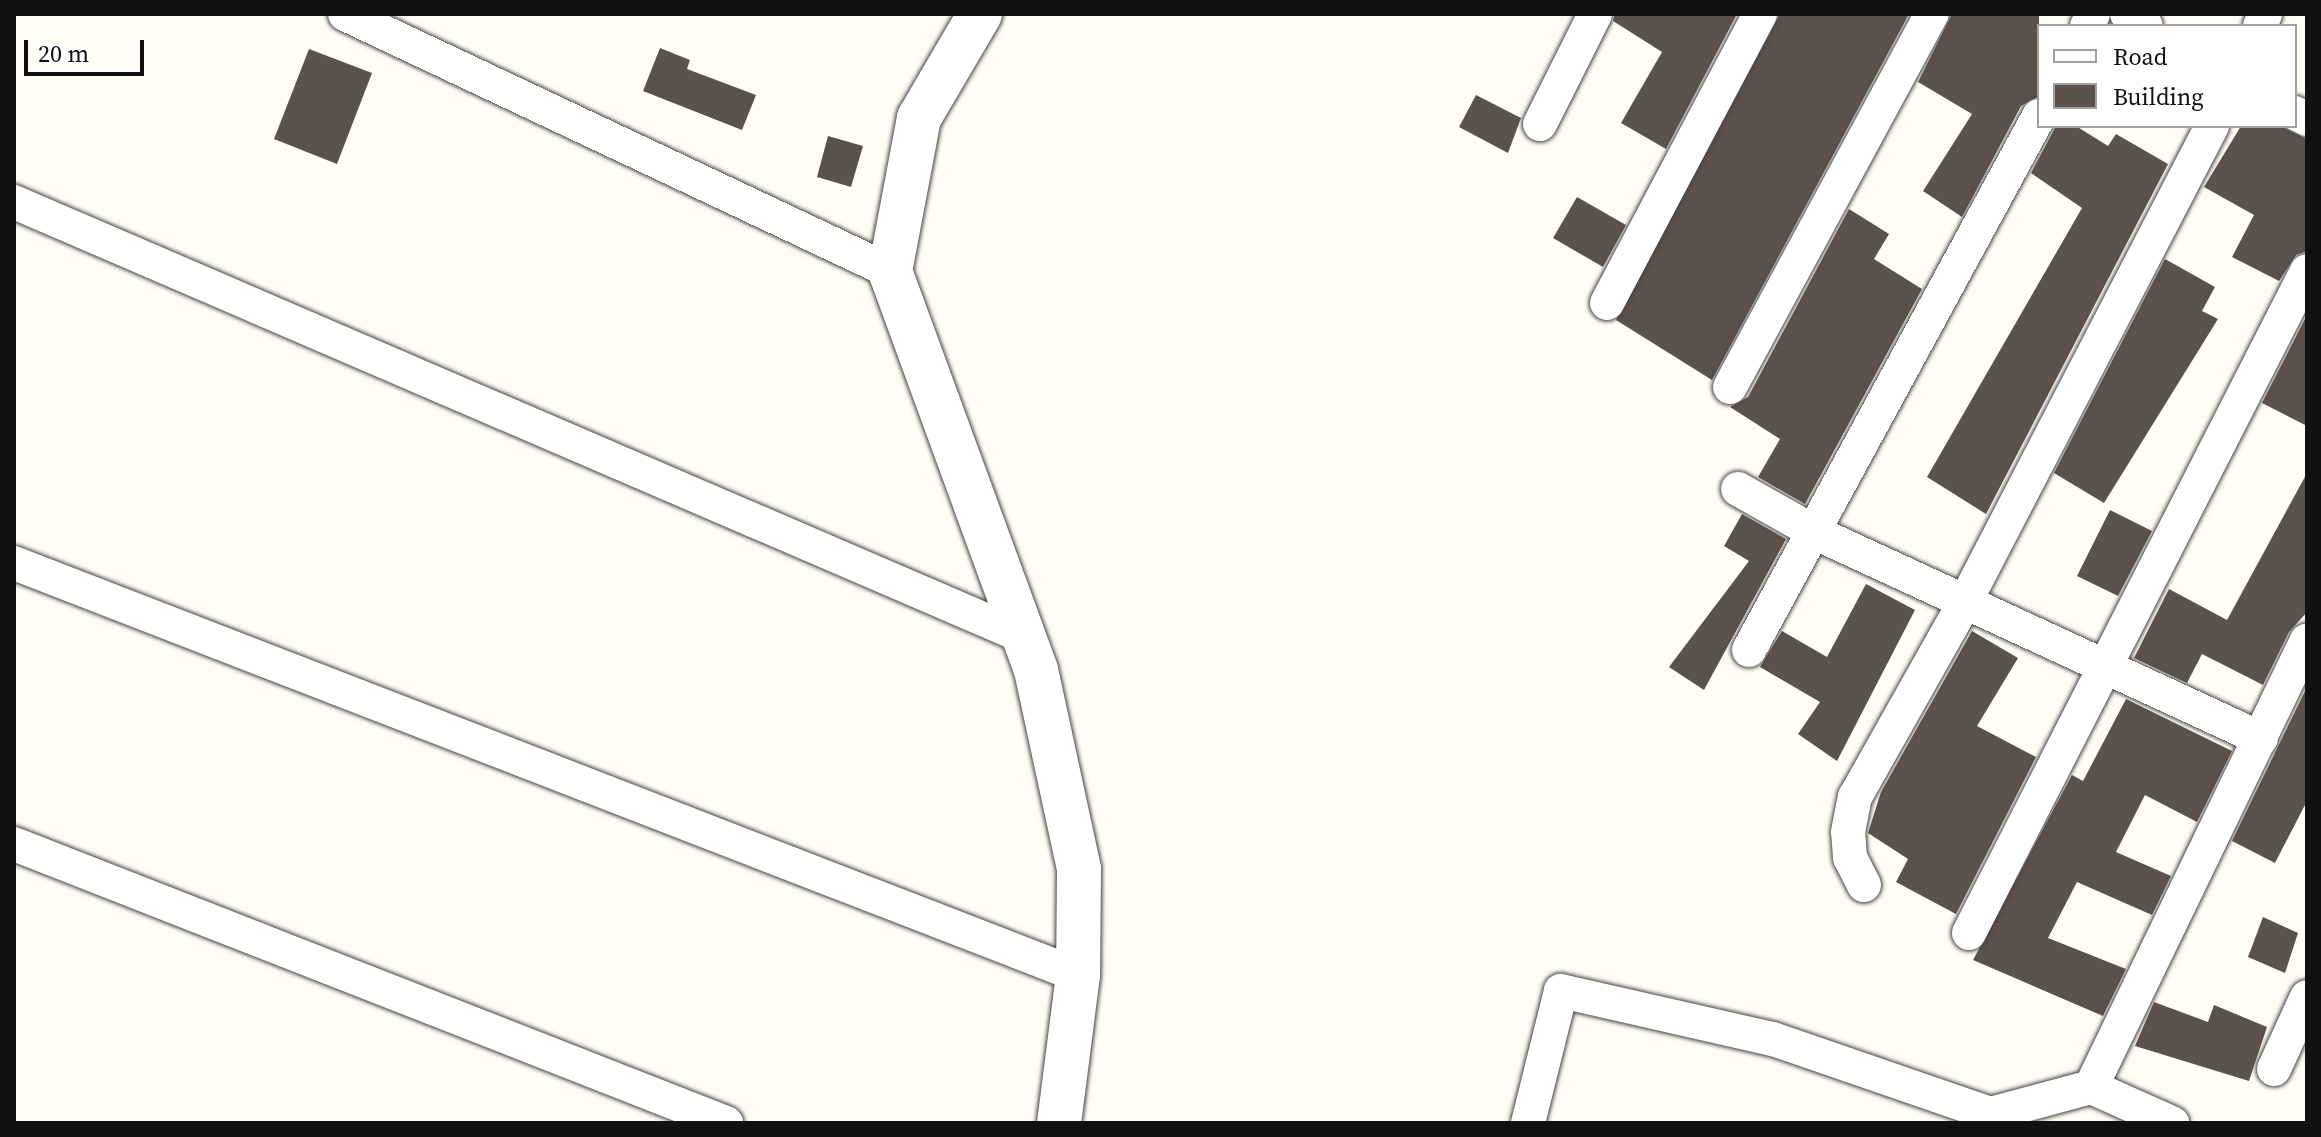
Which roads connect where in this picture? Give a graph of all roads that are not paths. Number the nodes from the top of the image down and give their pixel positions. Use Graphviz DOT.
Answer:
graph roads {
  1 [pos="345,14"];
  2 [pos="980,14"];
  3 [pos="1595,14"];
  4 [pos="1760,14"];
  5 [pos="1932,14"];
  6 [pos="2037,120"];
  7 [pos="1540,124"];
  8 [pos="2211,128"];
  9 [pos="14,202"];
  10 [pos="890,271"];
  11 [pos="2307,271"];
  12 [pos="1607,303"];
  13 [pos="1730,387"];
  14 [pos="1738,489"];
  15 [pos="1816,533"];
  16 [pos="14,563"];
  17 [pos="1966,600"];
  18 [pos="1022,636"];
  19 [pos="2307,641"];
  20 [pos="1749,650"];
  21 [pos="2105,665"];
  22 [pos="2261,739"];
  23 [pos="14,844"];
  24 [pos="1864,885"];
  25 [pos="1969,933"];
  26 [pos="1078,975"];
  27 [pos="2307,997"];
  28 [pos="2274,1069"];
  29 [pos="2091,1087"];
  30 [pos="1982,1119"];
  31 [pos="726,1123"];
  32 [pos="1059,1123"];
  33 [pos="1528,1123"];
  34 [pos="2172,1123"];
  1 -- 10 [label="street"];
  2 -- 10 [label="street"];
  3 -- 7 [label="street"];
  4 -- 12 [label="street"];
  5 -- 13 [label="street"];
  6 -- 15 [label="street"];
  8 -- 17 [label="street"];
  9 -- 18 [label="street"];
  10 -- 18 [label="street"];
  11 -- 21 [label="street"];
  14 -- 15 [label="street"];
  15 -- 17 [label="street"];
  15 -- 20 [label="street"];
  16 -- 26 [label="street"];
  17 -- 21 [label="street"];
  17 -- 24 [label="street"];
  18 -- 26 [label="street"];
  19 -- 22 [label="street"];
  21 -- 22 [label="street"];
  21 -- 25 [label="street"];
  22 -- 29 [label="street"];
  23 -- 31 [label="street"];
  26 -- 32 [label="street"];
  27 -- 28 [label="street"];
  29 -- 30 [label="street"];
  29 -- 34 [label="street"];
  30 -- 33 [label="street"];
}
